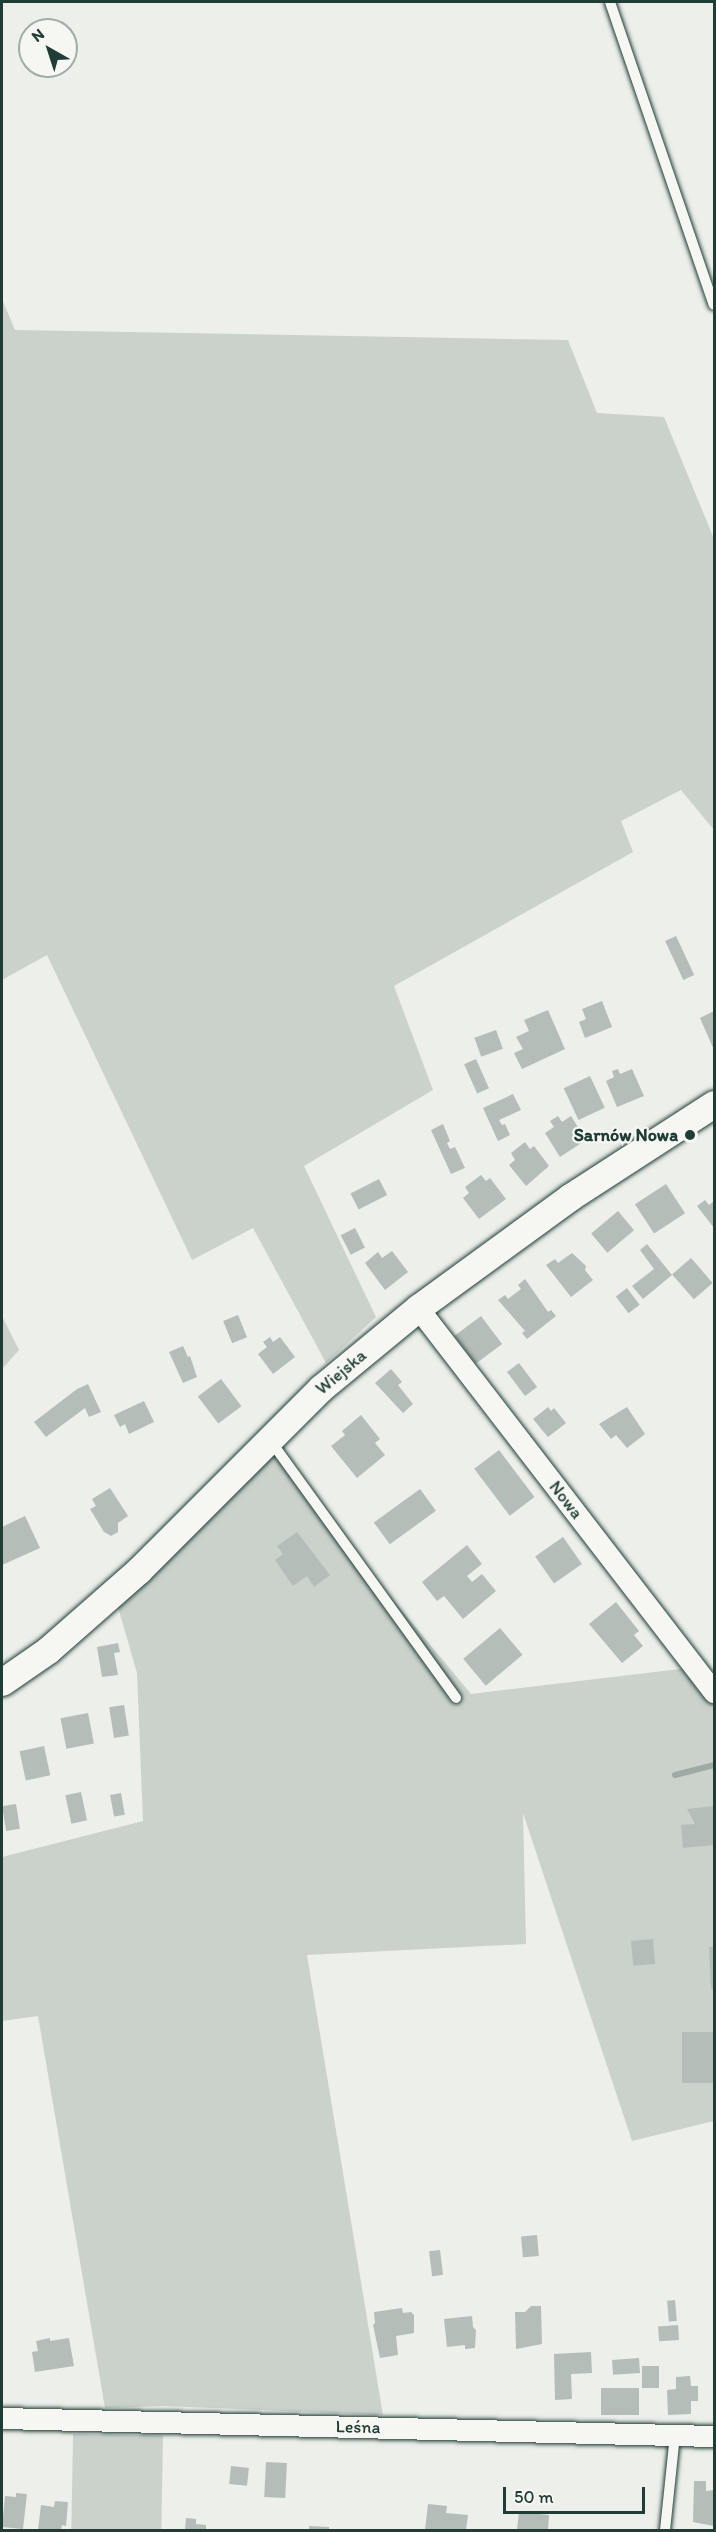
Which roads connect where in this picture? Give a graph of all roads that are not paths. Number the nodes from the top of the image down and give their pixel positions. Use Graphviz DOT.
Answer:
graph roads {
  1 [pos="610,2"];
  2 [pos="714,305"];
  3 [pos="714,1104"];
  4 [pos="418,1308"];
  5 [pos="269,1438"];
  6 [pos="2,1682"];
  7 [pos="714,1692"];
  8 [pos="456,1698"];
  9 [pos="2,2418"];
  10 [pos="675,2435"];
  11 [pos="714,2436"];
  12 [pos="665,2530"];
  1 -- 2 [label="lane"];
  3 -- 4 [label="street, Wiejska"];
  4 -- 5 [label="street, Wiejska"];
  4 -- 7 [label="street, Nowa"];
  5 -- 6 [label="street, Wiejska"];
  5 -- 8 [label="lane"];
  9 -- 10 [label="street, Leśna"];
  10 -- 11 [label="street, Leśna"];
  10 -- 12 [label="lane"];
}
